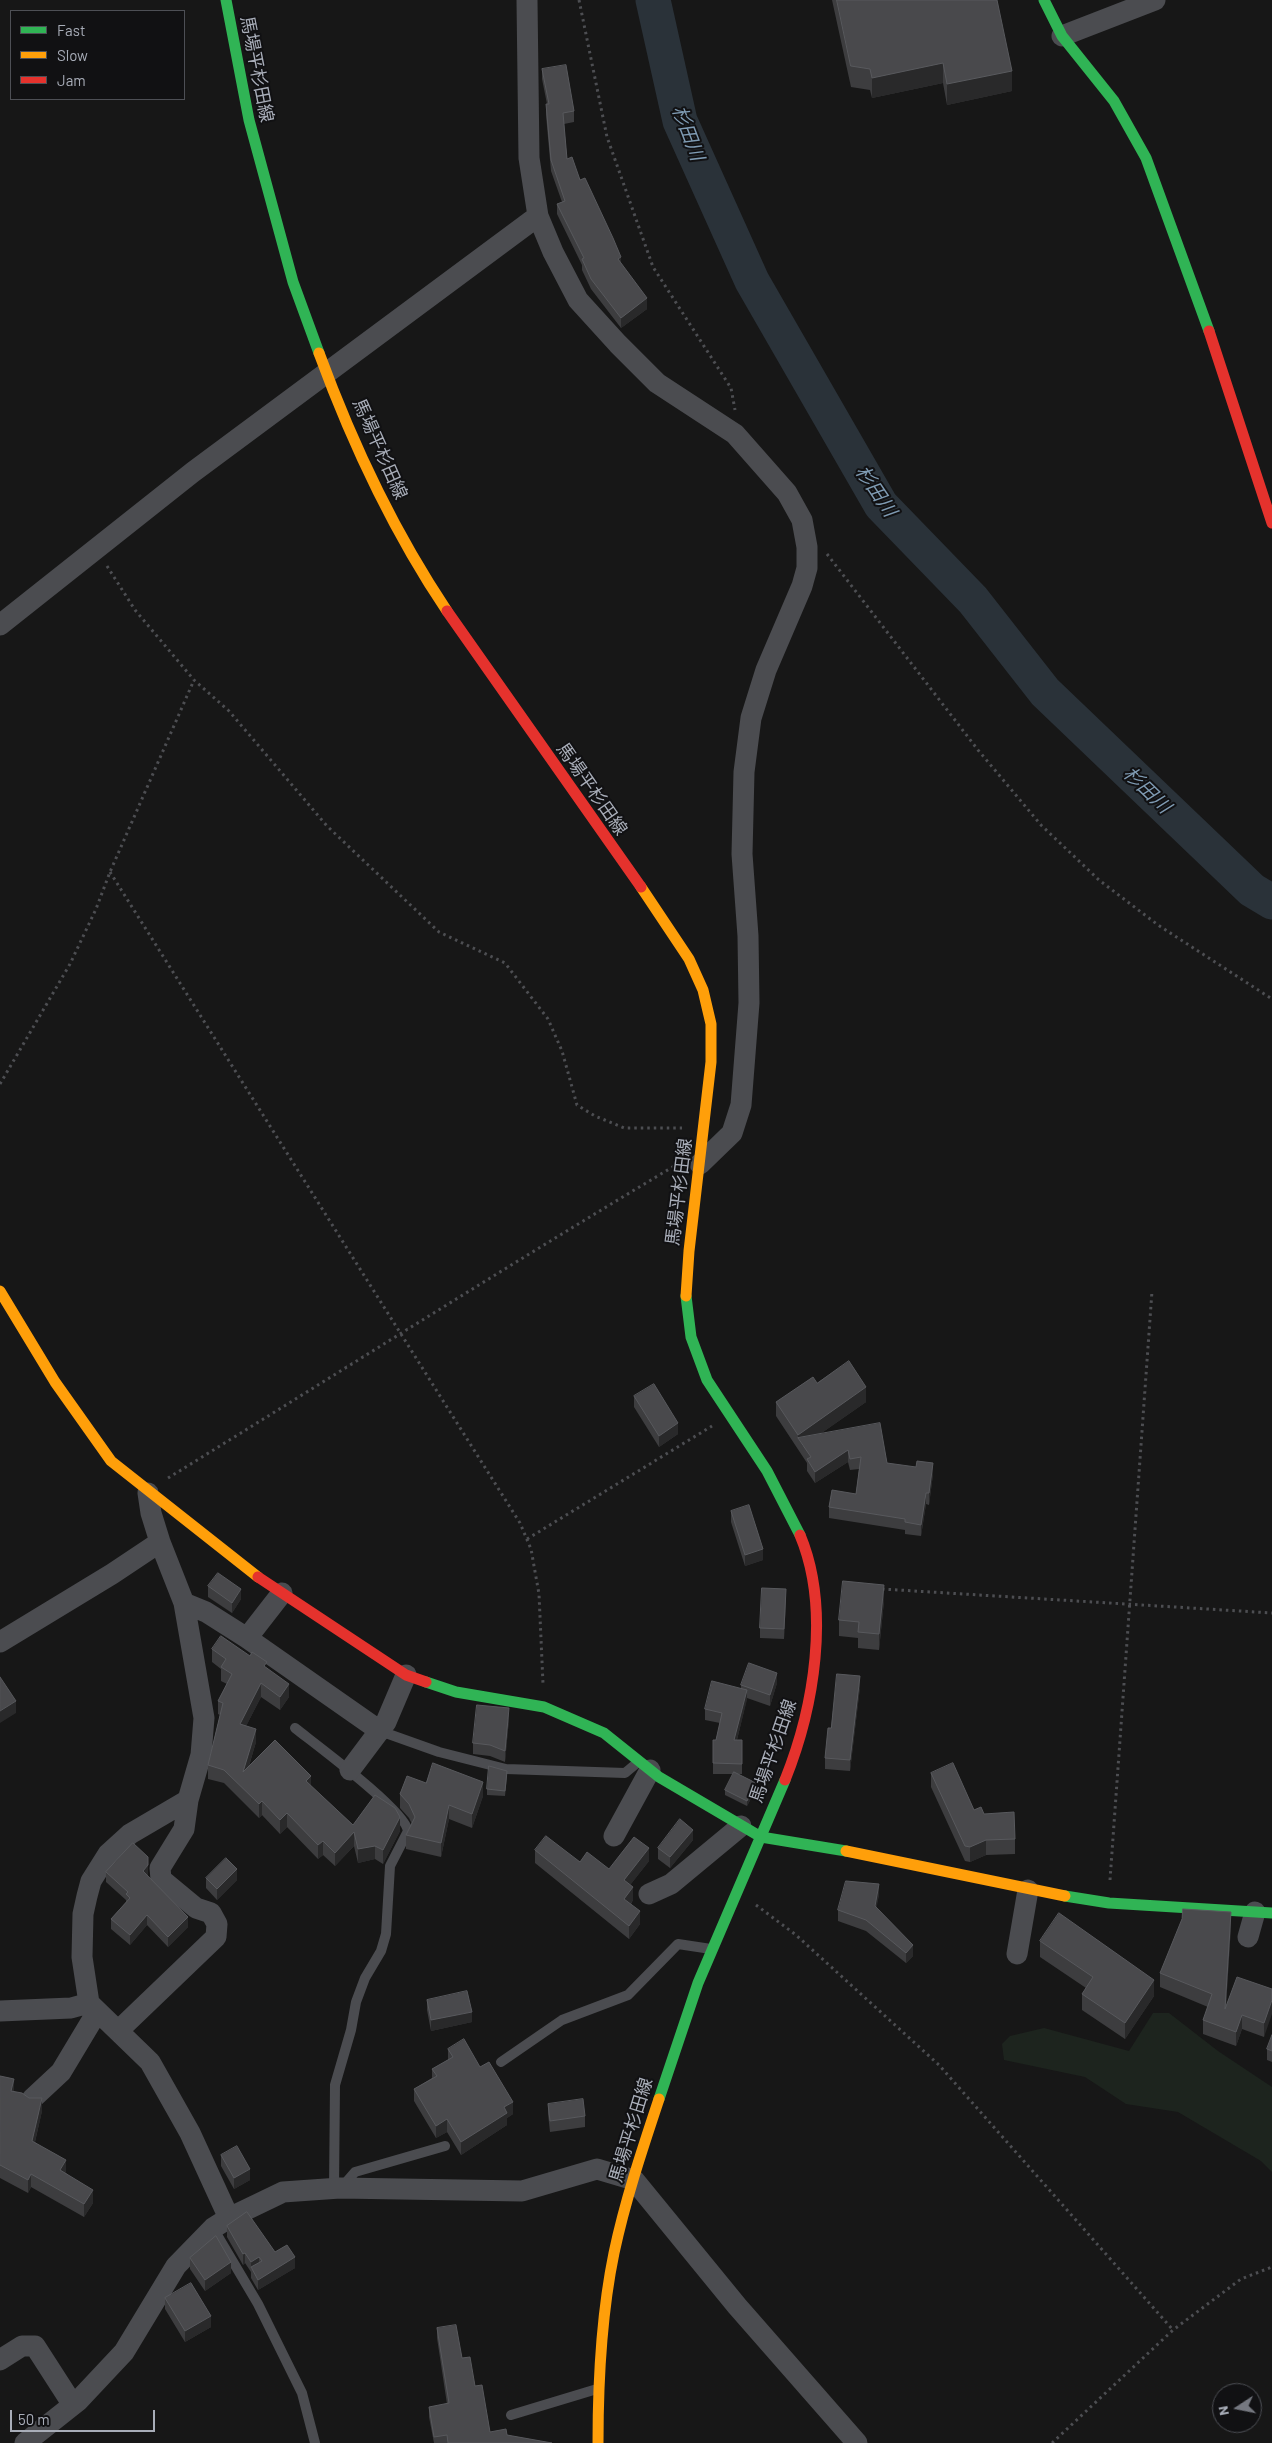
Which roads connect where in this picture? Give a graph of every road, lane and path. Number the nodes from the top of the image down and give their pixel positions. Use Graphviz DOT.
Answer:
graph roads {
  1 [pos="226,0"];
  2 [pos="527,0"];
  3 [pos="579,0"];
  4 [pos="1044,0"];
  5 [pos="1155,0"];
  6 [pos="1062,36"];
  7 [pos="538,216"];
  8 [pos="326,372"];
  9 [pos="740,442"];
  10 [pos="1272,523"];
  11 [pos="95,548"];
  12 [pos="826,552"];
  13 [pos="2,619"];
  14 [pos="194,680"];
  15 [pos="110,872"];
  16 [pos="1272,999"];
  17 [pos="0,1084"];
  18 [pos="686,1128"];
  19 [pos="700,1164"];
  20 [pos="0,1290"];
  21 [pos="1152,1291"];
  22 [pos="401,1335"];
  23 [pos="729,1415"];
  24 [pos="148,1493"];
  25 [pos="527,1539"];
  26 [pos="160,1542"];
  27 [pos="873,1588"];
  28 [pos="282,1593"];
  29 [pos="184,1603"];
  30 [pos="1130,1605"];
  31 [pos="1272,1612"];
  32 [pos="247,1638"];
  33 [pos="0,1642"];
  34 [pos="406,1674"];
  35 [pos="544,1707"];
  36 [pos="295,1728"];
  37 [pos="380,1731"];
  38 [pos="644,1766"];
  39 [pos="350,1770"];
  40 [pos="188,1800"];
  41 [pos="741,1826"];
  42 [pos="614,1836"];
  43 [pos="761,1838"];
  44 [pos="1028,1890"];
  45 [pos="738,1891"];
  46 [pos="649,1894"];
  47 [pos="1109,1903"];
  48 [pos="1264,1913"];
  49 [pos="1248,1937"];
  50 [pos="712,1949"];
  51 [pos="1016,1954"];
  52 [pos="93,2008"];
  53 [pos="0,2011"];
  54 [pos="118,2031"];
  55 [pos="501,2062"];
  56 [pos="32,2099"];
  57 [pos="445,2146"];
  58 [pos="634,2180"];
  59 [pos="337,2189"];
  60 [pos="221,2223"];
  61 [pos="1272,2267"];
  62 [pos="1173,2330"];
  63 [pos="0,2360"];
  64 [pos="598,2389"];
  65 [pos="73,2405"];
  66 [pos="511,2415"];
  67 [pos="25,2443"];
  68 [pos="315,2443"];
  69 [pos="598,2443"];
  70 [pos="857,2443"];
  71 [pos="1052,2443"];
  1 -- 8 [label="main road, 馬場平杉田線"];
  2 -- 7 [label="street"];
  3 -- 9 [label="path"];
  4 -- 6 [label="main road"];
  5 -- 6 [label="street"];
  6 -- 10 [label="main road"];
  7 -- 8 [label="street"];
  7 -- 9 [label="street"];
  8 -- 11 [label="street"];
  8 -- 19 [label="main road, 馬場平杉田線"];
  9 -- 19 [label="street"];
  11 -- 13 [label="street"];
  11 -- 14 [label="path"];
  12 -- 16 [label="path"];
  14 -- 15 [label="path"];
  14 -- 18 [label="path"];
  15 -- 17 [label="path"];
  15 -- 22 [label="path"];
  19 -- 22 [label="path"];
  19 -- 23 [label="main road, 馬場平杉田線"];
  20 -- 24 [label="main road"];
  21 -- 30 [label="path"];
  22 -- 24 [label="path"];
  22 -- 25 [label="path"];
  23 -- 25 [label="path"];
  23 -- 43 [label="main road, 馬場平杉田線"];
  24 -- 26 [label="street"];
  24 -- 28 [label="main road"];
  25 -- 35 [label="path"];
  26 -- 29 [label="street"];
  26 -- 33 [label="street"];
  27 -- 30 [label="path"];
  28 -- 32 [label="street"];
  28 -- 34 [label="main road"];
  29 -- 32 [label="street"];
  29 -- 40 [label="street"];
  30 -- 31 [label="path"];
  30 -- 47 [label="path"];
  32 -- 37 [label="street"];
  34 -- 35 [label="main road"];
  34 -- 37 [label="street"];
  35 -- 38 [label="main road"];
  36 -- 39 [label="lane"];
  37 -- 38 [label="lane"];
  37 -- 39 [label="street"];
  38 -- 41 [label="main road"];
  38 -- 42 [label="street"];
  39 -- 59 [label="lane"];
  40 -- 52 [label="street"];
  40 -- 54 [label="street"];
  41 -- 43 [label="main road"];
  41 -- 46 [label="street"];
  43 -- 44 [label="main road"];
  43 -- 45 [label="main road, 馬場平杉田線"];
  44 -- 47 [label="main road"];
  44 -- 51 [label="street"];
  45 -- 50 [label="main road, 馬場平杉田線"];
  45 -- 62 [label="path"];
  47 -- 48 [label="main road"];
  48 -- 49 [label="street"];
  50 -- 55 [label="lane"];
  50 -- 58 [label="main road, 馬場平杉田線"];
  52 -- 53 [label="street"];
  52 -- 54 [label="street"];
  52 -- 56 [label="street"];
  54 -- 60 [label="street"];
  57 -- 59 [label="lane"];
  58 -- 59 [label="street"];
  58 -- 64 [label="main road, 馬場平杉田線"];
  58 -- 70 [label="street"];
  59 -- 60 [label="street"];
  60 -- 65 [label="street"];
  60 -- 68 [label="lane"];
  61 -- 62 [label="path"];
  62 -- 71 [label="path"];
  63 -- 65 [label="street"];
  64 -- 66 [label="lane"];
  64 -- 69 [label="main road, 馬場平杉田線"];
  65 -- 67 [label="street"];
}
